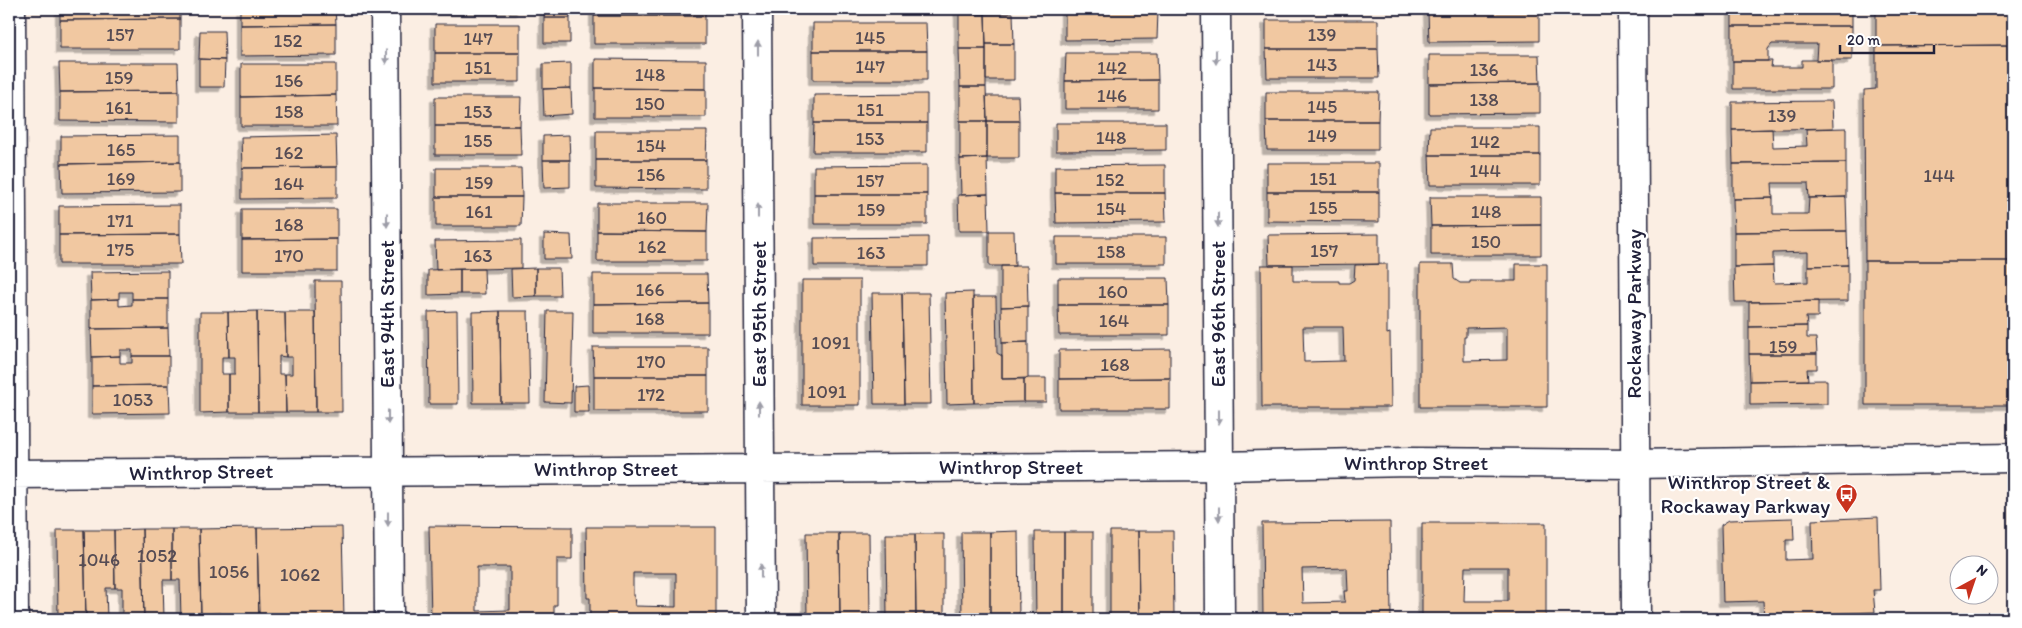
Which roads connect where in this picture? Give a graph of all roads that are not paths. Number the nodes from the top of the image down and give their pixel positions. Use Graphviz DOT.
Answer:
graph roads {
  1 [pos="11,9"];
  2 [pos="385,9"];
  3 [pos="757,9"];
  4 [pos="1216,9"];
  5 [pos="1633,9"];
  6 [pos="2013,458"];
  7 [pos="1635,464"];
  8 [pos="1219,466"];
  9 [pos="760,468"];
  10 [pos="388,470"];
  11 [pos="11,474"];
  12 [pos="14,619"];
  13 [pos="389,619"];
  14 [pos="761,619"];
  15 [pos="1220,619"];
  16 [pos="1636,619"];
  1 -- 11 [label="street"];
  2 -- 10 [label="street, East 94th Street, one-way"];
  9 -- 3 [label="street, East 95th Street, one-way"];
  4 -- 8 [label="street, East 96th Street, one-way"];
  5 -- 7 [label="street, Rockaway Parkway"];
  6 -- 7 [label="street, Winthrop Street"];
  7 -- 8 [label="street, Winthrop Street"];
  7 -- 16 [label="street, Rockaway Parkway"];
  8 -- 9 [label="street, Winthrop Street"];
  8 -- 15 [label="street, East 96th Street, one-way"];
  9 -- 10 [label="street, Winthrop Street"];
  14 -- 9 [label="street, East 95th Street, one-way"];
  10 -- 11 [label="street, Winthrop Street"];
  10 -- 13 [label="street, East 94th Street, one-way"];
  11 -- 12 [label="street"];
}
